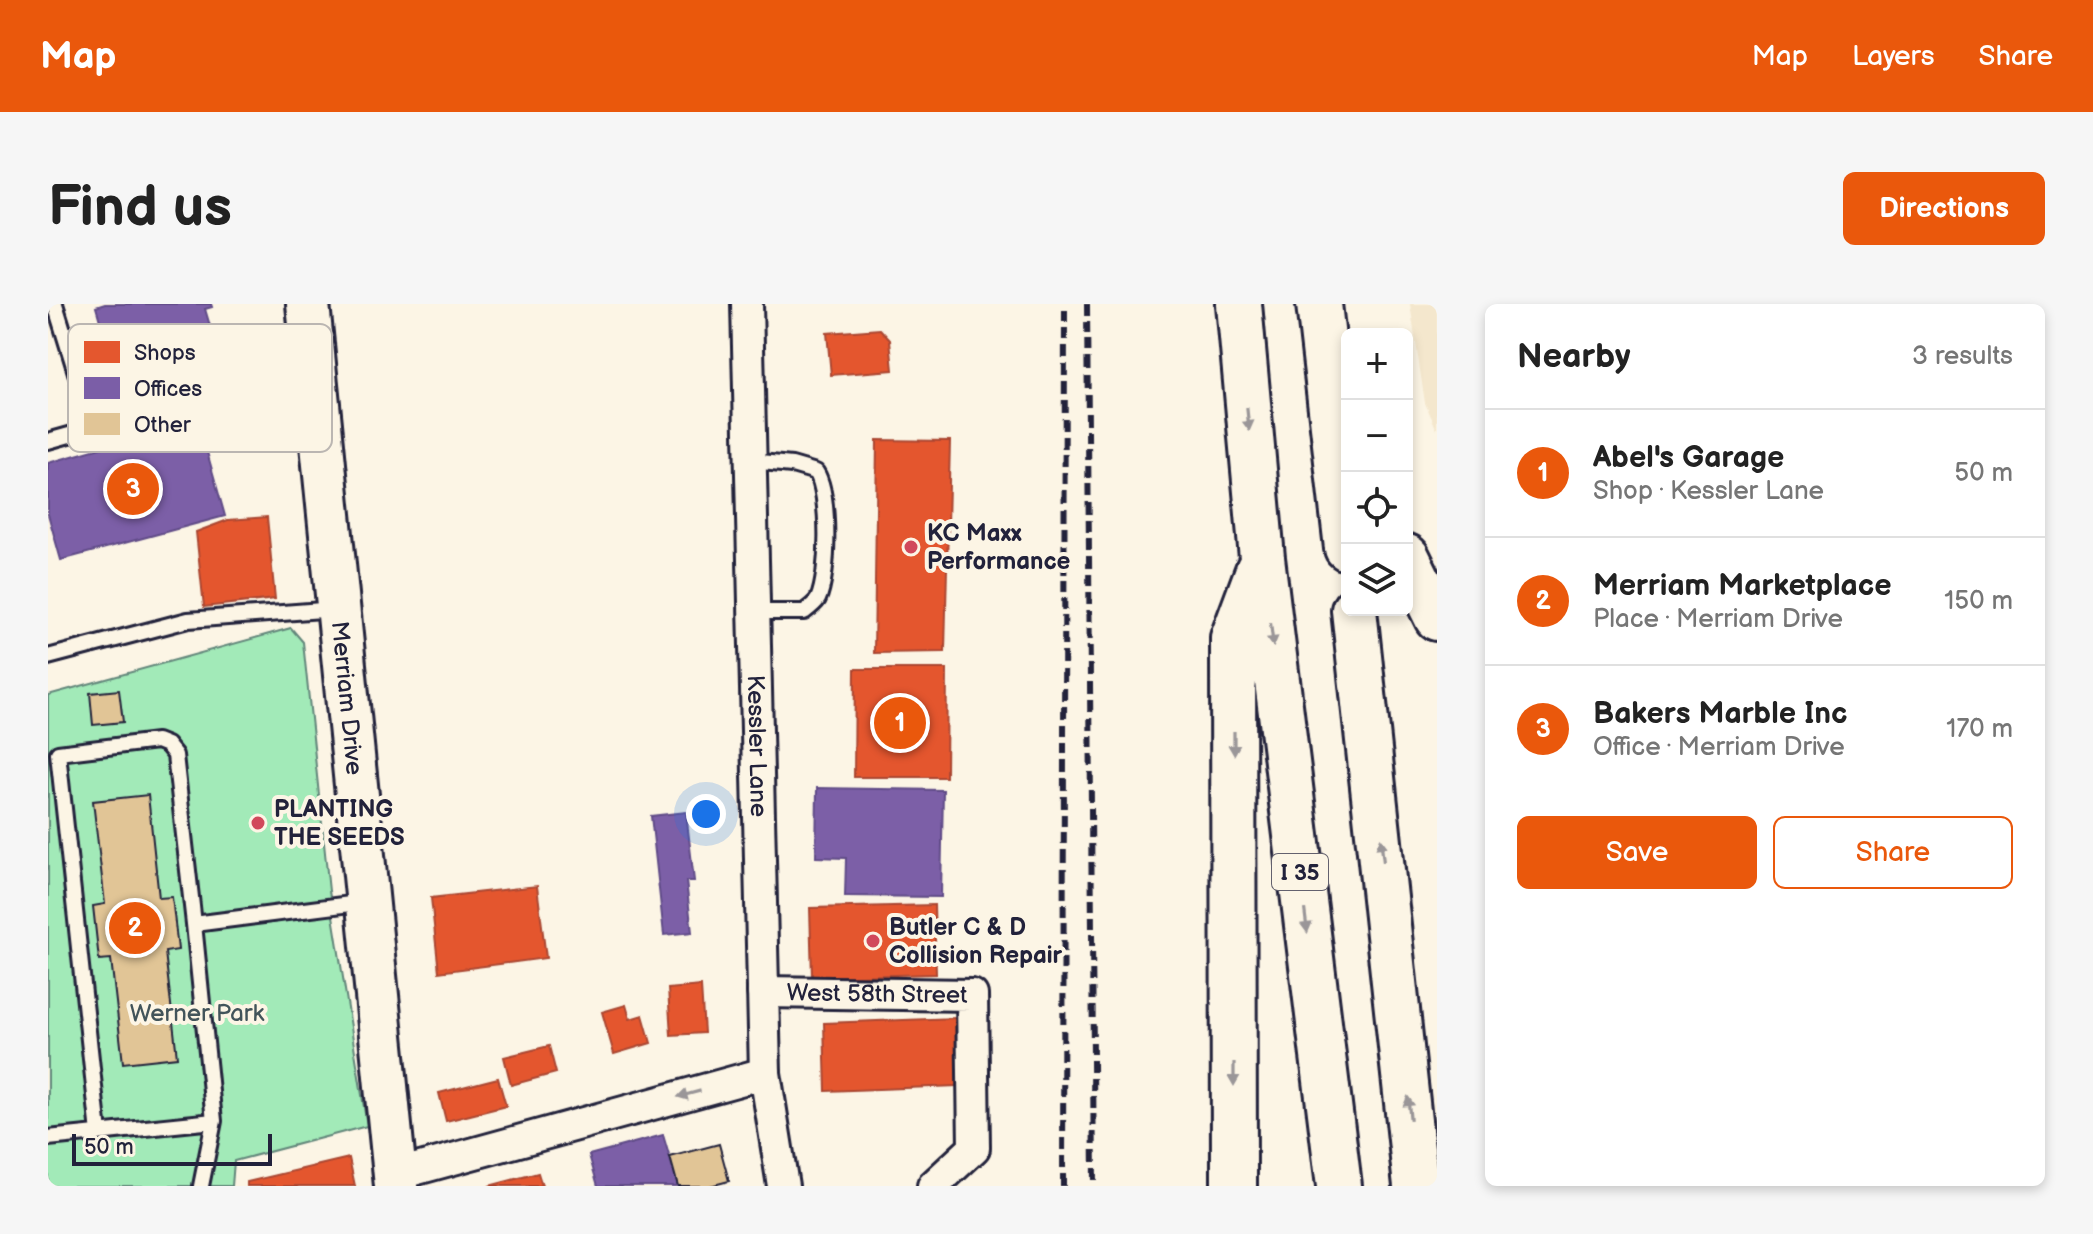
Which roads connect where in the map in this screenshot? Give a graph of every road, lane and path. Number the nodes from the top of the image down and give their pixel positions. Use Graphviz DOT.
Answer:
graph roads {
  1 [pos="55,304"];
  2 [pos="308,304"];
  3 [pos="747,304"];
  4 [pos="1239,304"];
  5 [pos="1319,304"];
  6 [pos="309,324"];
  7 [pos="68,346"];
  8 [pos="1328,389"];
  9 [pos="1341,416"];
  10 [pos="68,435"];
  11 [pos="48,441"];
  12 [pos="321,452"];
  13 [pos="750,461"];
  14 [pos="1347,544"];
  15 [pos="1262,558"];
  16 [pos="1413,569"];
  17 [pos="337,609"];
  18 [pos="754,612"];
  19 [pos="1355,616"];
  20 [pos="1437,618"];
  21 [pos="48,657"];
  22 [pos="366,902"];
  23 [pos="194,924"];
  24 [pos="763,992"];
  25 [pos="765,1073"];
  26 [pos="214,1121"];
  27 [pos="99,1133"];
  28 [pos="48,1138"];
  29 [pos="396,1181"];
  30 [pos="201,1186"];
  31 [pos="783,1186"];
  32 [pos="933,1186"];
  33 [pos="1234,1186"];
  34 [pos="1339,1186"];
  35 [pos="1416,1186"];
  1 -- 7 [label="lane"];
  2 -- 6 [label="main road, Merriam Drive"];
  3 -- 13 [label="street, Kessler Lane"];
  4 -- 15 [label="highway, I 35, one-way"];
  5 -- 8 [label="highway"];
  8 -- 9 [label="highway"];
  8 -- 14 [label="highway"];
  10 -- 11 [label="lane"];
  12 -- 17 [label="main road, Merriam Drive"];
  13 -- 18 [label="street, Kessler Lane"];
  13 -- 18 [label="lane"];
  15 -- 33 [label="highway, one-way"];
  15 -- 34 [label="highway, I 35, one-way"];
  16 -- 20 [label="highway"];
  17 -- 21 [label="lane"];
  17 -- 22 [label="main road, Merriam Drive"];
  18 -- 24 [label="street, Kessler Lane"];
  35 -- 19 [label="highway, one-way"];
  22 -- 23 [label="lane"];
  22 -- 29 [label="main road, Merriam Drive"];
  23 -- 26 [label="lane"];
  23 -- 27 [label="lane"];
  24 -- 25 [label="street, Kessler Lane"];
  24 -- 32 [label="street, West 58th Street"];
  25 -- 29 [label="street, one-way"];
  25 -- 31 [label="street, Kessler Lane"];
  26 -- 27 [label="lane"];
  26 -- 30 [label="lane"];
  27 -- 28 [label="lane"];
}
